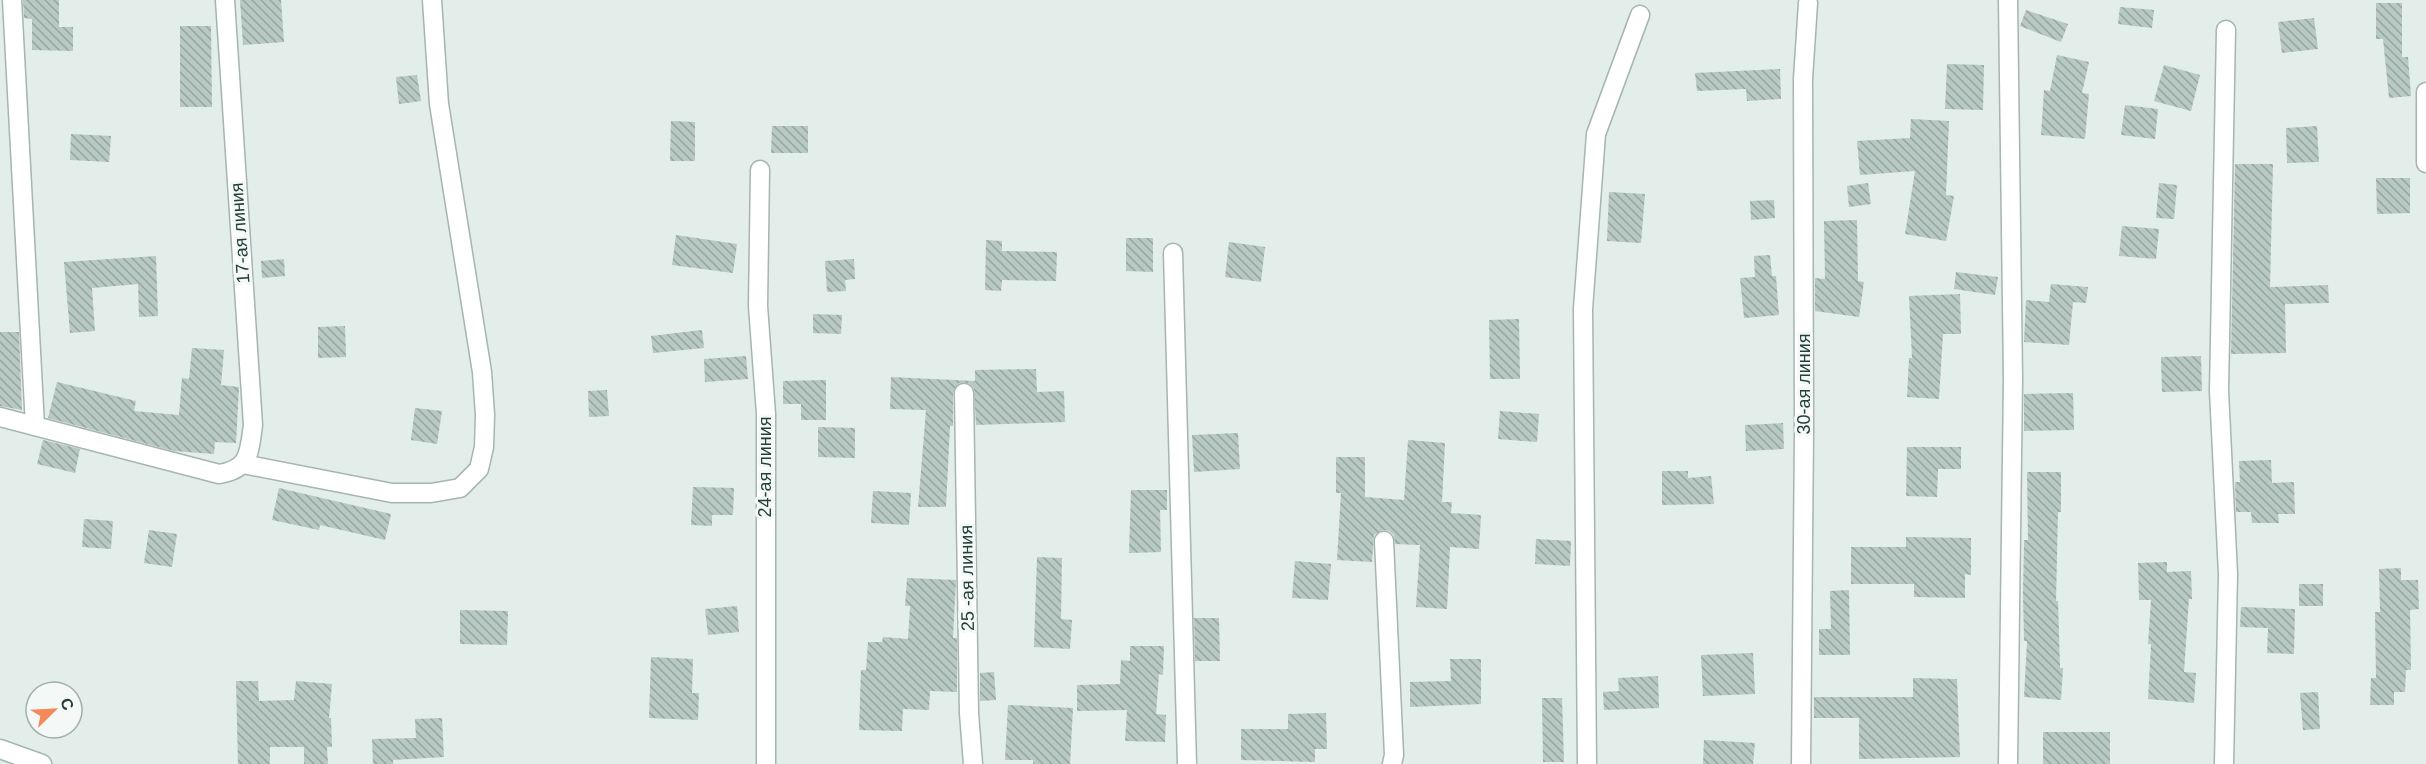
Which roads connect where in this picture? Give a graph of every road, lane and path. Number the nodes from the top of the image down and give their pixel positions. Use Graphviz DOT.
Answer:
graph roads {
  1 [pos="12,0"];
  2 [pos="225,0"];
  3 [pos="432,0"];
  4 [pos="2008,0"];
  5 [pos="1808,3"];
  6 [pos="1640,15"];
  7 [pos="2226,30"];
  8 [pos="2426,92"];
  9 [pos="2426,163"];
  10 [pos="760,170"];
  11 [pos="1173,253"];
  12 [pos="964,393"];
  13 [pos="0,417"];
  14 [pos="36,426"];
  15 [pos="243,464"];
  16 [pos="1384,541"];
  17 [pos="0,749"];
  18 [pos="42,764"];
  19 [pos="766,764"];
  20 [pos="973,764"];
  21 [pos="1187,764"];
  22 [pos="1392,764"];
  23 [pos="1587,764"];
  24 [pos="1801,764"];
  25 [pos="2008,764"];
  26 [pos="2224,764"];
  1 -- 14 [label="street"];
  2 -- 15 [label="street, 17-ая линия"];
  3 -- 15 [label="street"];
  4 -- 25 [label="street"];
  5 -- 24 [label="street, 30-ая линия"];
  6 -- 23 [label="street"];
  7 -- 26 [label="street"];
  8 -- 9 [label="street"];
  10 -- 19 [label="street, 24-ая линия"];
  11 -- 21 [label="street"];
  12 -- 20 [label="street, 25 -ая линия"];
  13 -- 14 [label="street"];
  14 -- 15 [label="street"];
  16 -- 22 [label="street"];
  17 -- 18 [label="street"];
}
